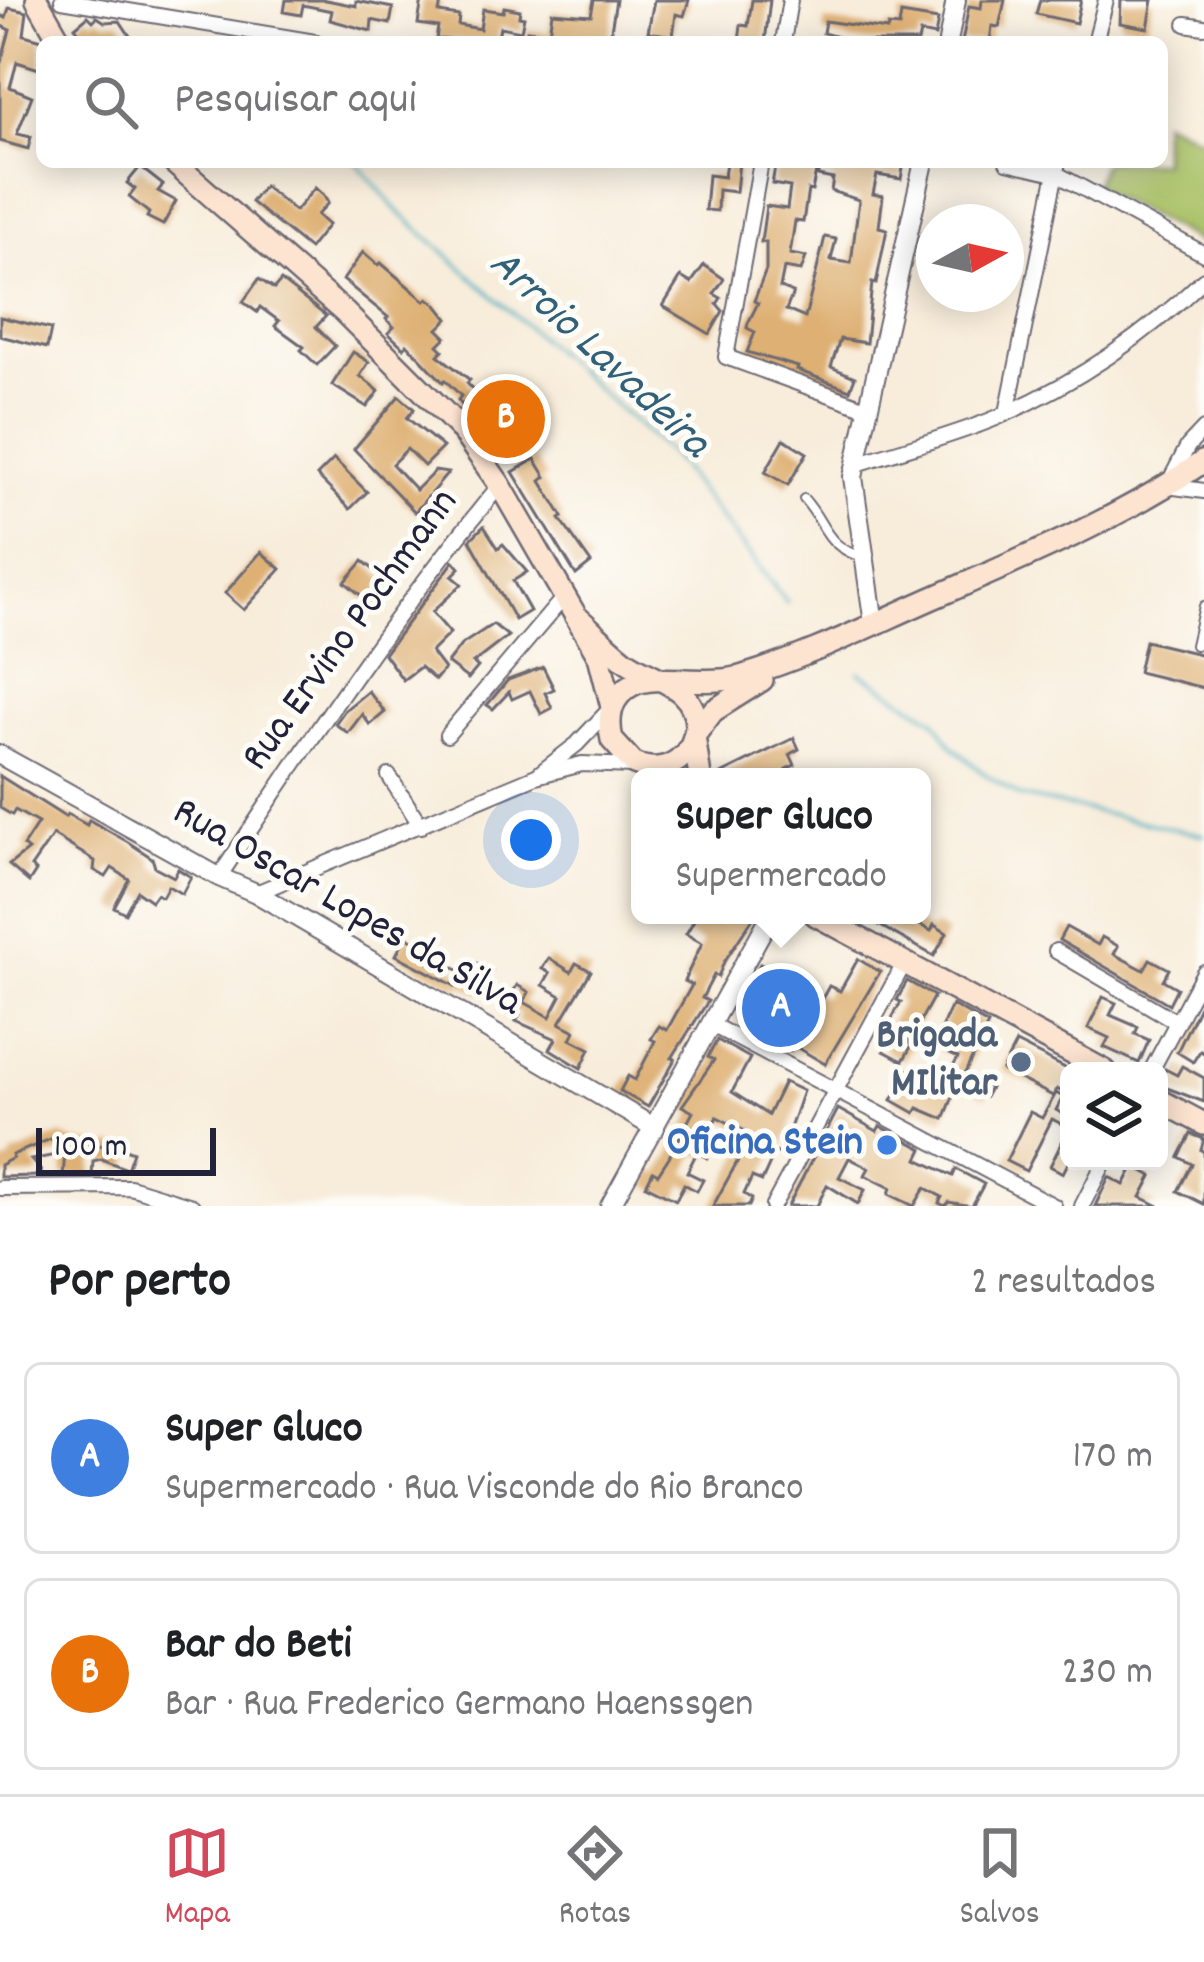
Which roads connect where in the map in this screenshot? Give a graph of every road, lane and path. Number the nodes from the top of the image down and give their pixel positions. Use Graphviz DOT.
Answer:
graph roads {
  1 [pos="37,0"];
  2 [pos="62,0"];
  3 [pos="790,0"];
  4 [pos="956,0"];
  5 [pos="1106,0"];
  6 [pos="1186,24"];
  7 [pos="1204,27"];
  8 [pos="58,36"];
  9 [pos="279,36"];
  10 [pos="784,36"];
  11 [pos="949,36"];
  12 [pos="1097,36"];
  13 [pos="180,168"];
  14 [pos="760,168"];
  15 [pos="923,168"];
  16 [pos="1057,168"];
  17 [pos="1204,254"];
  18 [pos="1204,279"];
  19 [pos="869,409"];
  20 [pos="1006,413"];
  21 [pos="1204,429"];
  22 [pos="1204,460"];
  23 [pos="854,465"];
  24 [pos="500,485"];
  25 [pos="1167,486"];
  26 [pos="1204,491"];
  27 [pos="804,499"];
  28 [pos="864,558"];
  29 [pos="570,606"];
  30 [pos="1204,606"];
  31 [pos="874,624"];
  32 [pos="1195,645"];
  33 [pos="810,654"];
  34 [pos="668,682"];
  35 [pos="612,707"];
  36 [pos="447,736"];
  37 [pos="694,736"];
  38 [pos="0,755"];
  39 [pos="645,768"];
  40 [pos="663,768"];
  41 [pos="699,768"];
  42 [pos="631,770"];
  43 [pos="389,776"];
  44 [pos="536,776"];
  45 [pos="421,826"];
  46 [pos="219,877"];
  47 [pos="256,892"];
  48 [pos="766,924"];
  49 [pos="833,924"];
  50 [pos="1056,951"];
  51 [pos="905,962"];
  52 [pos="1204,972"];
  53 [pos="1177,1022"];
  54 [pos="712,1025"];
  55 [pos="1088,1062"];
  56 [pos="1156,1062"];
  57 [pos="836,1089"];
  58 [pos="1168,1105"];
  59 [pos="1204,1124"];
  60 [pos="656,1128"];
  61 [pos="1100,1170"];
  62 [pos="0,1188"];
  63 [pos="193,1206"];
  64 [pos="610,1206"];
  65 [pos="773,1206"];
  66 [pos="1054,1206"];
  67 [pos="1082,1206"];
  1 -- 8 [label="main road"];
  2 -- 9 [label="street"];
  3 -- 10 [label="street"];
  4 -- 11 [label="street"];
  5 -- 12 [label="street"];
  6 -- 7 [label="street"];
  13 -- 24 [label="main road"];
  14 -- 19 [label="street"];
  15 -- 19 [label="street"];
  16 -- 17 [label="street"];
  16 -- 20 [label="street"];
  18 -- 20 [label="street"];
  19 -- 23 [label="street"];
  20 -- 23 [label="street"];
  21 -- 25 [label="street"];
  22 -- 25 [label="main road"];
  23 -- 28 [label="street"];
  24 -- 29 [label="main road"];
  24 -- 46 [label="street, Rua Ervino Pochmann"];
  25 -- 26 [label="street"];
  25 -- 31 [label="main road"];
  27 -- 28 [label="lane"];
  28 -- 31 [label="street"];
  29 -- 34 [label="main road"];
  29 -- 35 [label="main road"];
  29 -- 36 [label="street"];
  30 -- 32 [label="lane"];
  31 -- 33 [label="main road"];
  33 -- 34 [label="main road"];
  33 -- 37 [label="main road"];
  34 -- 35 [label="main road"];
  34 -- 37 [label="main road"];
  35 -- 39 [label="main road"];
  35 -- 44 [label="street"];
  37 -- 40 [label="main road"];
  37 -- 41 [label="main road"];
  38 -- 46 [label="street, Rua Oscar Lopes da Silva"];
  42 -- 44 [label="street"];
  43 -- 45 [label="street"];
  44 -- 45 [label="street"];
  45 -- 47 [label="street"];
  46 -- 47 [label="street, Rua Oscar Lopes da Silva"];
  47 -- 60 [label="street, Rua Oscar Lopes da Silva"];
  48 -- 54 [label="street"];
  49 -- 51 [label="main road"];
  50 -- 53 [label="street"];
  51 -- 55 [label="main road"];
  51 -- 57 [label="street"];
  52 -- 53 [label="street"];
  53 -- 56 [label="street"];
  54 -- 57 [label="street"];
  54 -- 60 [label="street"];
  57 -- 65 [label="street"];
  57 -- 66 [label="street"];
  58 -- 59 [label="main road"];
  60 -- 64 [label="street"];
  61 -- 67 [label="street"];
  62 -- 63 [label="street"];
}
